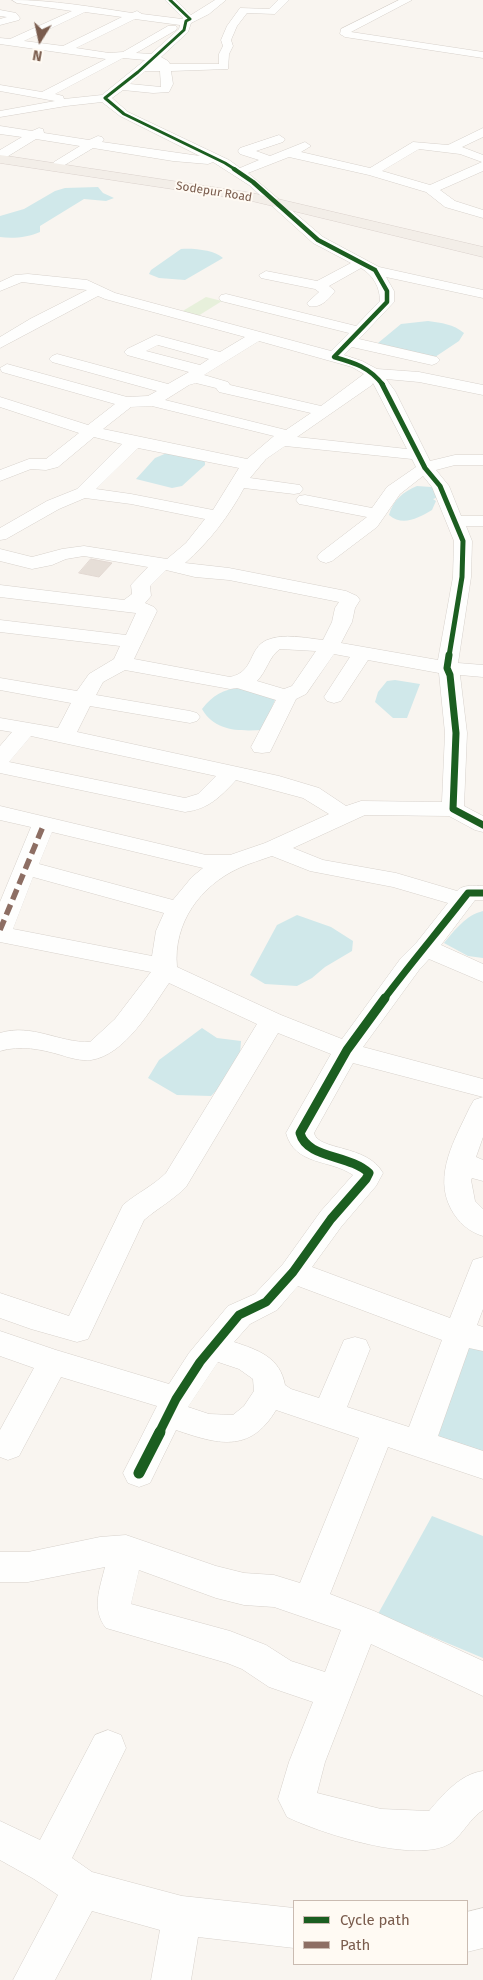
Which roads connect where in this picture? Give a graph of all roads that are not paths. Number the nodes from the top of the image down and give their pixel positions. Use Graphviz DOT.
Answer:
graph roads {
  1 [pos="17,0"];
  2 [pos="100,0"];
  3 [pos="222,0"];
  4 [pos="284,0"];
  5 [pos="407,0"];
  6 [pos="35,1"];
  7 [pos="162,3"];
  8 [pos="83,9"];
  9 [pos="135,15"];
  10 [pos="2,16"];
  11 [pos="186,21"];
  12 [pos="0,41"];
  13 [pos="13,43"];
  14 [pos="0,49"];
  15 [pos="64,50"];
  16 [pos="122,55"];
  17 [pos="483,55"];
  18 [pos="153,65"];
  19 [pos="120,86"];
  20 [pos="0,88"];
  21 [pos="43,96"];
  22 [pos="106,105"];
  23 [pos="70,109"];
  24 [pos="0,114"];
  25 [pos="135,119"];
  26 [pos="49,126"];
  27 [pos="120,128"];
  28 [pos="0,130"];
  29 [pos="483,132"];
  30 [pos="34,135"];
  31 [pos="106,136"];
  32 [pos="279,139"];
  33 [pos="91,144"];
  34 [pos="306,145"];
  35 [pos="450,150"];
  36 [pos="289,153"];
  37 [pos="0,157"];
  38 [pos="483,159"];
  39 [pos="271,160"];
  40 [pos="219,161"];
  41 [pos="58,164"];
  42 [pos="483,166"];
  43 [pos="372,172"];
  44 [pos="238,173"];
  45 [pos="163,184"];
  46 [pos="431,189"];
  47 [pos="276,203"];
  48 [pos="483,214"];
  49 [pos="483,251"];
  50 [pos="360,262"];
  51 [pos="375,270"];
  52 [pos="266,275"];
  53 [pos="474,279"];
  54 [pos="0,286"];
  55 [pos="319,286"];
  56 [pos="456,288"];
  57 [pos="96,291"];
  58 [pos="483,294"];
  59 [pos="226,298"];
  60 [pos="314,303"];
  61 [pos="257,336"];
  62 [pos="355,336"];
  63 [pos="0,343"];
  64 [pos="223,358"];
  65 [pos="334,358"];
  66 [pos="57,360"];
  67 [pos="432,360"];
  68 [pos="2,369"];
  69 [pos="201,370"];
  70 [pos="374,373"];
  71 [pos="186,381"];
  72 [pos="170,390"];
  73 [pos="483,390"];
  74 [pos="152,401"];
  75 [pos="0,402"];
  76 [pos="127,402"];
  77 [pos="324,411"];
  78 [pos="90,431"];
  79 [pos="284,437"];
  80 [pos="410,440"];
  81 [pos="134,442"];
  82 [pos="458,458"];
  83 [pos="483,460"];
  84 [pos="422,461"];
  85 [pos="251,465"];
  86 [pos="0,476"];
  87 [pos="239,482"];
  88 [pos="83,492"];
  89 [pos="377,514"];
  90 [pos="216,516"];
  91 [pos="454,521"];
  92 [pos="483,521"];
  93 [pos="0,535"];
  94 [pos="0,555"];
  95 [pos="326,557"];
  96 [pos="166,565"];
  97 [pos="0,590"];
  98 [pos="129,606"];
  99 [pos="0,626"];
  100 [pos="132,642"];
  101 [pos="329,647"];
  102 [pos="362,653"];
  103 [pos="122,663"];
  104 [pos="447,668"];
  105 [pos="483,671"];
  106 [pos="240,682"];
  107 [pos="0,684"];
  108 [pos="285,696"];
  109 [pos="334,697"];
  110 [pos="83,699"];
  111 [pos="190,717"];
  112 [pos="0,724"];
  113 [pos="26,729"];
  114 [pos="65,736"];
  115 [pos="262,747"];
  116 [pos="0,760"];
  117 [pos="0,767"];
  118 [pos="231,772"];
  119 [pos="453,809"];
  120 [pos="0,813"];
  121 [pos="346,816"];
  122 [pos="44,824"];
  123 [pos="483,825"];
  124 [pos="272,848"];
  125 [pos="232,862"];
  126 [pos="26,868"];
  127 [pos="472,897"];
  128 [pos="177,909"];
  129 [pos="0,930"];
  130 [pos="0,934"];
  131 [pos="426,948"];
  132 [pos="165,968"];
  133 [pos="482,971"];
  134 [pos="272,1021"];
  135 [pos="0,1042"];
  136 [pos="347,1050"];
  137 [pos="483,1088"];
  138 [pos="483,1107"];
  139 [pos="472,1167"];
  140 [pos="483,1225"];
  141 [pos="483,1268"];
  142 [pos="293,1272"];
  143 [pos="0,1305"];
  144 [pos="471,1336"];
  145 [pos="0,1342"];
  146 [pos="212,1348"];
  147 [pos="354,1349"];
  148 [pos="54,1362"];
  149 [pos="270,1392"];
  150 [pos="173,1406"];
  151 [pos="328,1415"];
  152 [pos="378,1431"];
  153 [pos="419,1444"];
  154 [pos="8,1446"];
  155 [pos="483,1465"];
  156 [pos="139,1473"];
  157 [pos="126,1550"];
  158 [pos="0,1567"];
  159 [pos="310,1602"];
  160 [pos="362,1622"];
  161 [pos="483,1679"];
  162 [pos="335,1692"];
  163 [pos="108,1748"];
  164 [pos="483,1790"];
  165 [pos="0,1840"];
  166 [pos="48,1865"];
  167 [pos="83,1889"];
  168 [pos="182,1916"];
  169 [pos="293,1928"];
  170 [pos="483,1928"];
  171 [pos="468,1932"];
  172 [pos="33,1980"];
  173 [pos="171,1980"];
  1 -- 6 [label="street"];
  2 -- 8 [label="street"];
  3 -- 11 [label="street"];
  4 -- 18 [label="street"];
  5 -- 17 [label="street"];
  6 -- 8 [label="street"];
  6 -- 10 [label="street"];
  7 -- 9 [label="street"];
  7 -- 11 [label="street"];
  8 -- 9 [label="street"];
  8 -- 13 [label="street"];
  9 -- 11 [label="street"];
  9 -- 15 [label="street"];
  11 -- 16 [label="street"];
  11 -- 18 [label="street"];
  12 -- 13 [label="street"];
  13 -- 14 [label="street"];
  13 -- 15 [label="street"];
  15 -- 16 [label="street"];
  16 -- 18 [label="street"];
  16 -- 21 [label="street"];
  18 -- 19 [label="street"];
  18 -- 19 [label="street"];
  19 -- 22 [label="street"];
  20 -- 21 [label="street"];
  21 -- 23 [label="street"];
  22 -- 23 [label="street"];
  22 -- 25 [label="street"];
  23 -- 24 [label="street"];
  25 -- 27 [label="street"];
  25 -- 40 [label="street"];
  26 -- 30 [label="street"];
  28 -- 30 [label="street"];
  29 -- 35 [label="street"];
  30 -- 33 [label="street"];
  30 -- 37 [label="street"];
  31 -- 33 [label="street"];
  32 -- 39 [label="street"];
  33 -- 40 [label="street"];
  33 -- 41 [label="street"];
  34 -- 36 [label="street"];
  35 -- 38 [label="street"];
  35 -- 43 [label="street"];
  36 -- 39 [label="street"];
  36 -- 43 [label="street"];
  37 -- 41 [label="main road"];
  37 -- 45 [label="main road, Sodepur Road"];
  39 -- 44 [label="street"];
  40 -- 44 [label="street"];
  41 -- 45 [label="main road"];
  42 -- 46 [label="street"];
  43 -- 46 [label="street"];
  44 -- 47 [label="street"];
  45 -- 47 [label="main road, Sodepur Road"];
  46 -- 48 [label="street"];
  47 -- 49 [label="main road, Sodepur Road"];
  47 -- 50 [label="street"];
  50 -- 51 [label="street"];
  50 -- 55 [label="street"];
  51 -- 56 [label="street"];
  51 -- 62 [label="street"];
  52 -- 55 [label="street"];
  53 -- 56 [label="street"];
  54 -- 57 [label="street"];
  55 -- 60 [label="street"];
  56 -- 58 [label="street"];
  57 -- 61 [label="street"];
  57 -- 63 [label="street"];
  59 -- 62 [label="street"];
  61 -- 64 [label="street"];
  61 -- 65 [label="street"];
  62 -- 65 [label="street"];
  62 -- 67 [label="street"];
  64 -- 69 [label="street"];
  64 -- 69 [label="street"];
  65 -- 70 [label="street"];
  66 -- 72 [label="street"];
  68 -- 76 [label="street"];
  69 -- 71 [label="street"];
  70 -- 73 [label="street"];
  70 -- 77 [label="street"];
  70 -- 80 [label="street"];
  71 -- 72 [label="street"];
  71 -- 77 [label="street"];
  72 -- 74 [label="street"];
  74 -- 76 [label="street"];
  74 -- 79 [label="street"];
  75 -- 78 [label="street"];
  76 -- 78 [label="street"];
  77 -- 79 [label="street"];
  78 -- 81 [label="street"];
  78 -- 86 [label="street"];
  79 -- 84 [label="street"];
  79 -- 85 [label="street"];
  80 -- 82 [label="street"];
  80 -- 84 [label="street"];
  81 -- 85 [label="street"];
  81 -- 88 [label="street"];
  82 -- 83 [label="street"];
  82 -- 84 [label="street"];
  84 -- 89 [label="street"];
  84 -- 91 [label="street"];
  85 -- 87 [label="street"];
  87 -- 89 [label="street"];
  87 -- 90 [label="street"];
  88 -- 90 [label="street"];
  88 -- 93 [label="street"];
  89 -- 95 [label="street"];
  90 -- 96 [label="street"];
  91 -- 92 [label="street"];
  91 -- 104 [label="street"];
  94 -- 96 [label="street"];
  96 -- 98 [label="street"];
  96 -- 101 [label="street"];
  97 -- 98 [label="street"];
  98 -- 100 [label="street"];
  99 -- 100 [label="street"];
  100 -- 103 [label="street"];
  101 -- 102 [label="street"];
  101 -- 106 [label="street"];
  101 -- 108 [label="street"];
  102 -- 104 [label="street"];
  102 -- 109 [label="street"];
  103 -- 106 [label="street"];
  103 -- 110 [label="street"];
  104 -- 105 [label="street"];
  104 -- 119 [label="street"];
  106 -- 108 [label="street"];
  107 -- 110 [label="street"];
  108 -- 115 [label="street"];
  110 -- 111 [label="street"];
  110 -- 114 [label="street"];
  112 -- 113 [label="street"];
  113 -- 114 [label="street"];
  113 -- 116 [label="street"];
  114 -- 118 [label="street"];
  117 -- 118 [label="street"];
  118 -- 121 [label="street"];
  119 -- 121 [label="street"];
  119 -- 123 [label="street"];
  120 -- 122 [label="street"];
  121 -- 124 [label="street"];
  122 -- 125 [label="street"];
  122 -- 126 [label="street"];
  124 -- 125 [label="street"];
  124 -- 127 [label="street"];
  125 -- 128 [label="street"];
  126 -- 128 [label="street"];
  126 -- 129 [label="street"];
  127 -- 131 [label="street"];
  128 -- 132 [label="street"];
  130 -- 132 [label="street"];
  131 -- 133 [label="street"];
  131 -- 136 [label="street"];
  132 -- 134 [label="street"];
  132 -- 135 [label="street"];
  134 -- 136 [label="street"];
  134 -- 143 [label="street"];
  136 -- 137 [label="street"];
  136 -- 142 [label="street"];
  138 -- 139 [label="street"];
  139 -- 140 [label="street"];
  141 -- 144 [label="street"];
  142 -- 144 [label="street"];
  142 -- 146 [label="street"];
  144 -- 153 [label="street"];
  145 -- 148 [label="street"];
  146 -- 149 [label="street"];
  146 -- 150 [label="street"];
  147 -- 151 [label="street"];
  148 -- 150 [label="street"];
  148 -- 154 [label="street"];
  149 -- 150 [label="street"];
  149 -- 151 [label="street"];
  150 -- 156 [label="street"];
  151 -- 152 [label="street"];
  152 -- 153 [label="street"];
  152 -- 159 [label="street"];
  153 -- 155 [label="street"];
  157 -- 158 [label="street"];
  157 -- 159 [label="street"];
  157 -- 162 [label="street"];
  159 -- 160 [label="street"];
  160 -- 161 [label="street"];
  160 -- 162 [label="street"];
  162 -- 164 [label="street"];
  163 -- 166 [label="street"];
  165 -- 166 [label="street"];
  166 -- 167 [label="street"];
  167 -- 168 [label="street"];
  167 -- 172 [label="street"];
  168 -- 169 [label="street"];
  168 -- 173 [label="street"];
  170 -- 171 [label="street"];
}
